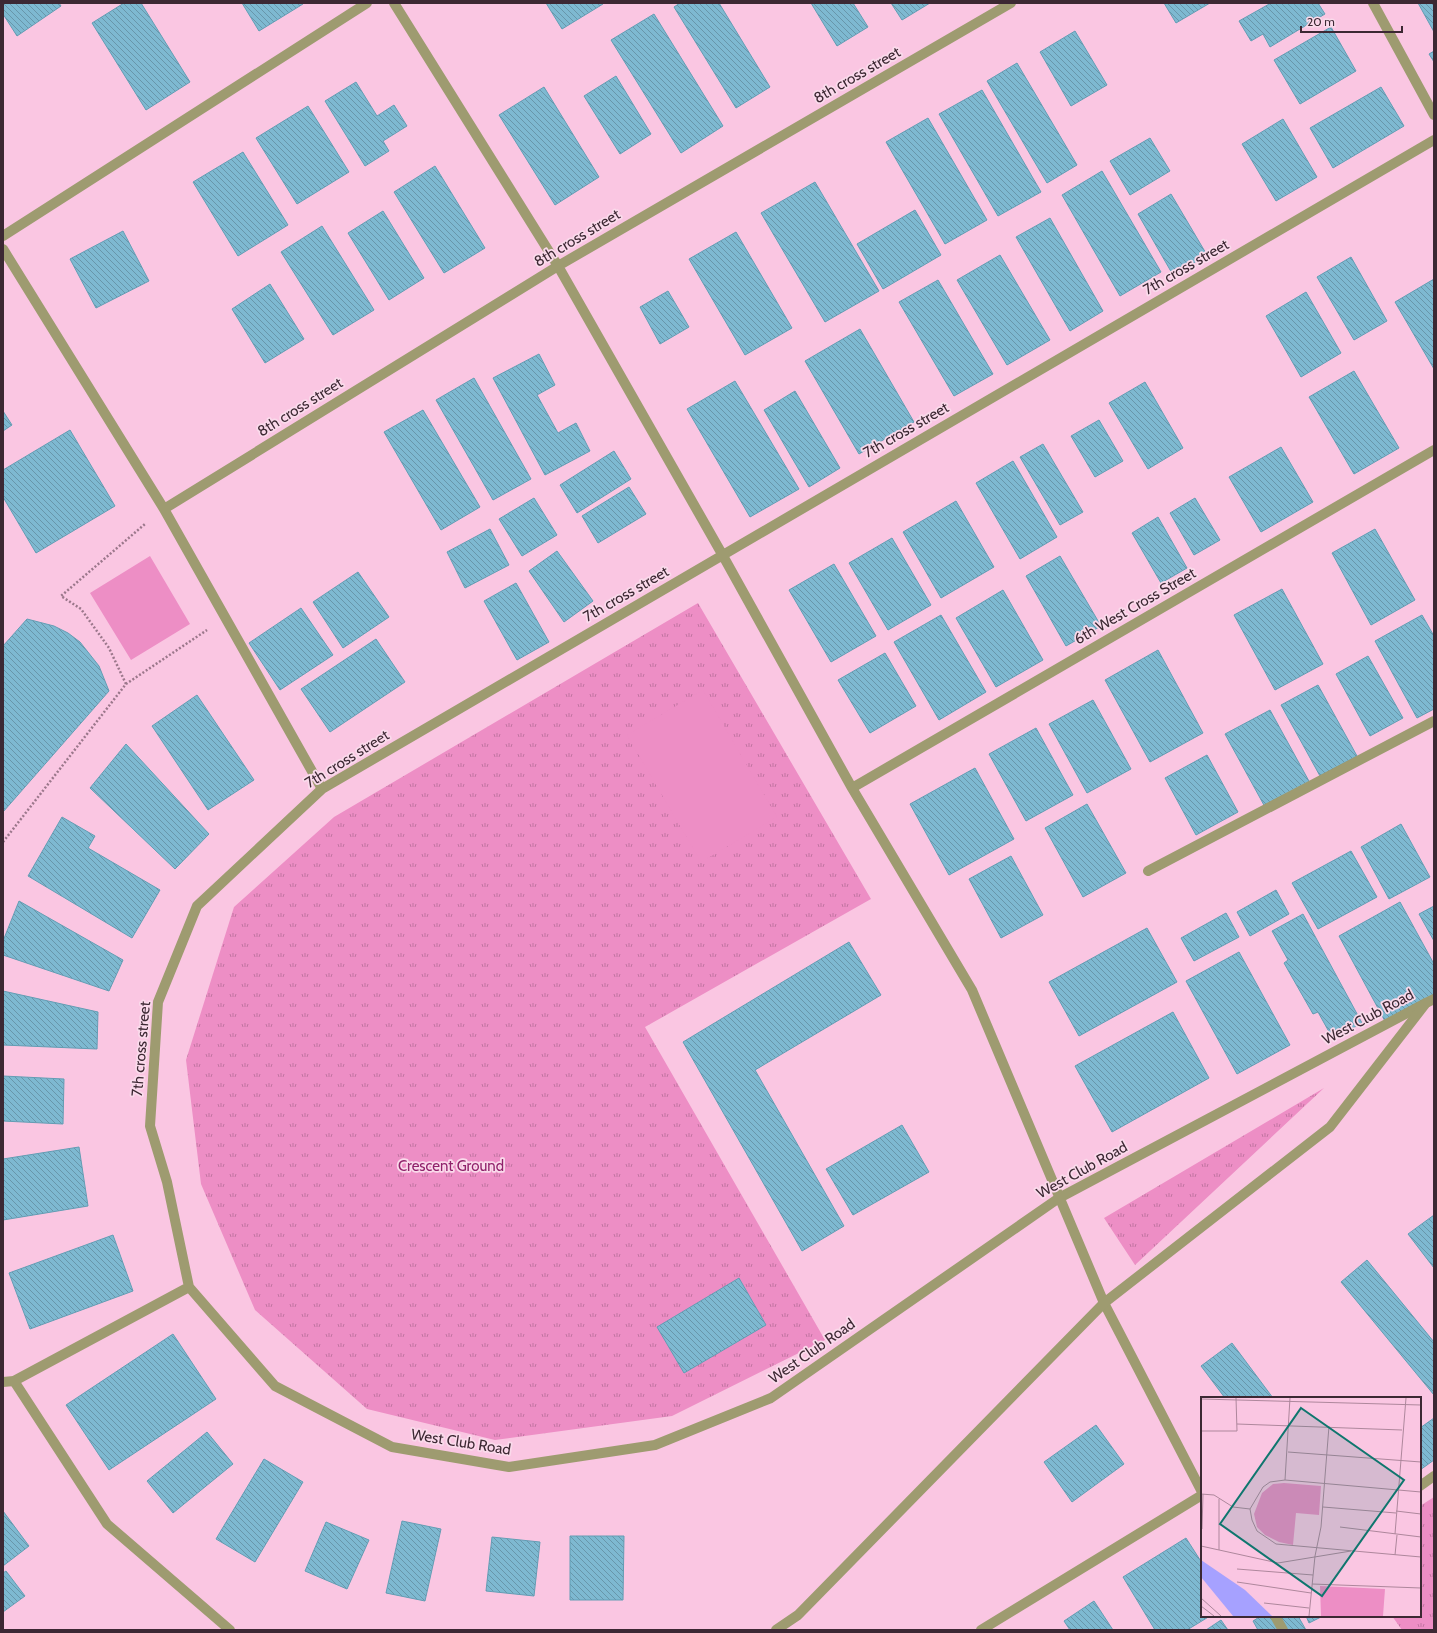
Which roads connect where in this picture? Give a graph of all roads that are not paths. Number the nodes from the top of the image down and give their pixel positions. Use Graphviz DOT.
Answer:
graph roads {
  1 [pos="367,3"];
  2 [pos="394,3"];
  3 [pos="1011,3"];
  4 [pos="1373,3"];
  5 [pos="1434,115"];
  6 [pos="1434,140"];
  7 [pos="3,236"];
  8 [pos="3,250"];
  9 [pos="558,266"];
  10 [pos="1434,450"];
  11 [pos="164,509"];
  12 [pos="722,554"];
  13 [pos="1434,721"];
  14 [pos="852,788"];
  15 [pos="322,789"];
  16 [pos="1148,871"];
  17 [pos="1430,1001"];
  18 [pos="1059,1198"];
  19 [pos="189,1287"];
  20 [pos="1104,1303"];
  21 [pos="14,1381"];
  22 [pos="3,1382"];
  23 [pos="1434,1476"];
  24 [pos="1421,1485"];
  25 [pos="1201,1490"];
  26 [pos="1201,1496"];
  27 [pos="1276,1617"];
  28 [pos="230,1630"];
  29 [pos="776,1630"];
  30 [pos="981,1630"];
  31 [pos="1283,1630"];
  1 -- 7 [label="street"];
  2 -- 9 [label="street"];
  3 -- 9 [label="street, 8th cross street"];
  4 -- 5 [label="street"];
  6 -- 12 [label="street, 7th cross street"];
  8 -- 11 [label="street"];
  9 -- 11 [label="street, 8th cross street"];
  9 -- 12 [label="street"];
  10 -- 14 [label="street, 6th West Cross Street"];
  11 -- 15 [label="street"];
  12 -- 14 [label="street"];
  12 -- 15 [label="street, 7th cross street"];
  13 -- 16 [label="street"];
  14 -- 18 [label="street"];
  15 -- 19 [label="street, 7th cross street"];
  17 -- 18 [label="street, West Club Road"];
  17 -- 20 [label="street"];
  18 -- 19 [label="street, West Club Road"];
  18 -- 20 [label="street"];
  19 -- 21 [label="street"];
  20 -- 25 [label="street"];
  20 -- 29 [label="street"];
  21 -- 22 [label="street"];
  21 -- 28 [label="street"];
  23 -- 24 [label="street"];
  26 -- 30 [label="street"];
  27 -- 31 [label="street"];
}
